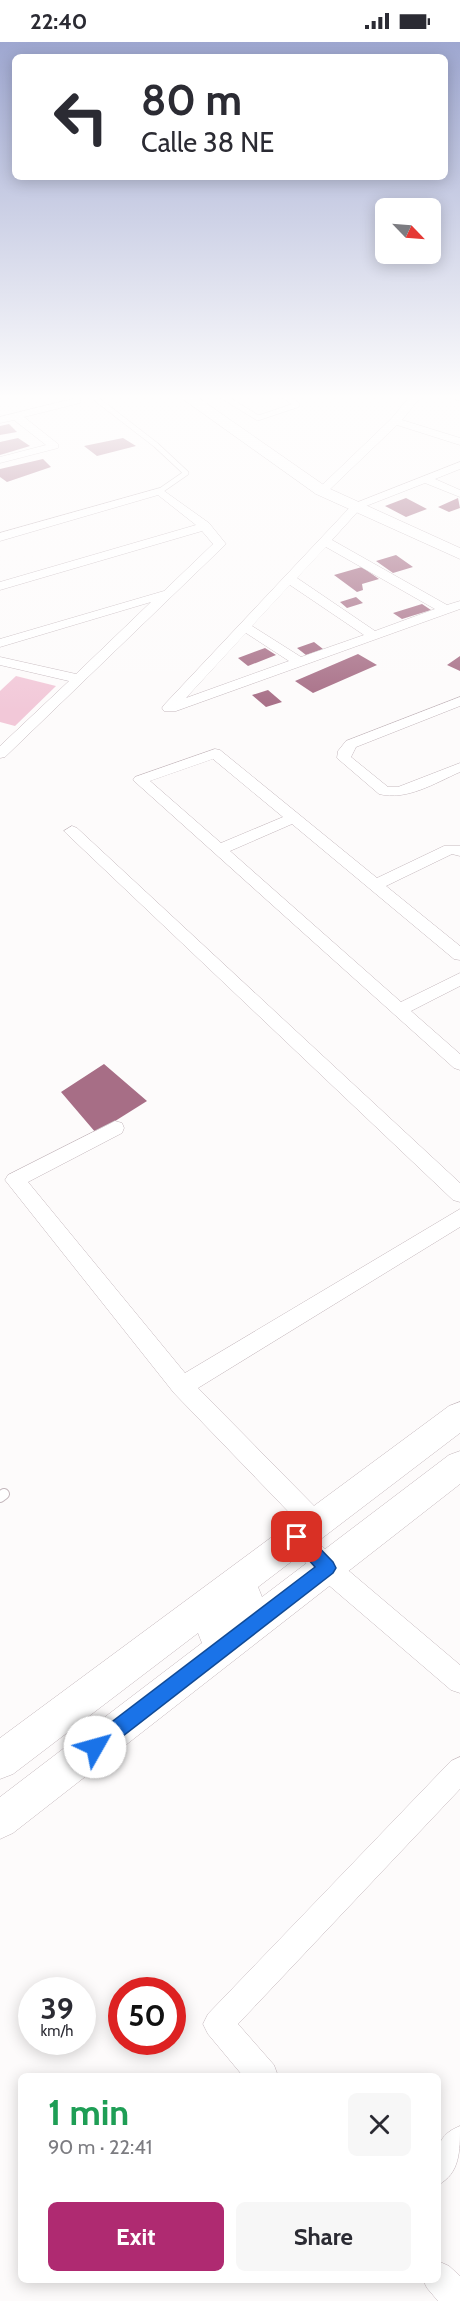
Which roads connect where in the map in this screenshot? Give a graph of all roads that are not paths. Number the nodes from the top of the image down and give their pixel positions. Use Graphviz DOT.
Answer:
graph roads {
  1 [pos="131,499"];
  2 [pos="171,499"];
  3 [pos="342,499"];
  4 [pos="374,499"];
  5 [pos="357,506"];
  6 [pos="205,526"];
  7 [pos="0,537"];
  8 [pos="324,541"];
  9 [pos="460,554"];
  10 [pos="289,579"];
  11 [pos="0,586"];
  12 [pos="169,593"];
  13 [pos="460,605"];
  14 [pos="446,610"];
  15 [pos="245,627"];
  16 [pos="374,636"];
  17 [pos="0,643"];
  18 [pos="0,661"];
  19 [pos="299,662"];
  20 [pos="78,680"];
  21 [pos="460,700"];
  22 [pos="0,731"];
  23 [pos="18,737"];
  24 [pos="0,754"];
  25 [pos="460,767"];
  26 [pos="294,819"];
  27 [pos="72,831"];
  28 [pos="219,850"];
  29 [pos="452,852"];
  30 [pos="460,864"];
  31 [pos="375,885"];
  32 [pos="460,955"];
  33 [pos="460,979"];
  34 [pos="399,1010"];
  35 [pos="460,1064"];
  36 [pos="115,1128"];
  37 [pos="460,1195"];
  38 [pos="460,1217"];
  39 [pos="182,1386"];
  40 [pos="460,1415"];
  41 [pos="460,1465"];
  42 [pos="306,1530"];
  43 [pos="327,1568"];
  44 [pos="224,1592"];
  45 [pos="460,1681"];
  46 [pos="152,1703"];
  47 [pos="0,1761"];
  48 [pos="460,1770"];
  49 [pos="0,1820"];
  50 [pos="259,2073"];
  51 [pos="460,2142"];
  52 [pos="441,2165"];
  53 [pos="441,2280"];
  54 [pos="460,2300"];
  1 -- 7 [label="street"];
  2 -- 6 [label="street"];
  3 -- 5 [label="main road"];
  4 -- 5 [label="street"];
  5 -- 8 [label="street"];
  5 -- 9 [label="main road"];
  6 -- 11 [label="street"];
  6 -- 12 [label="street"];
  8 -- 10 [label="street"];
  8 -- 14 [label="street"];
  10 -- 15 [label="street"];
  10 -- 16 [label="street"];
  12 -- 17 [label="street"];
  12 -- 20 [label="street"];
  13 -- 14 [label="street"];
  14 -- 16 [label="street"];
  15 -- 19 [label="street"];
  15 -- 19 [label="street"];
  16 -- 19 [label="street"];
  18 -- 20 [label="street"];
  20 -- 23 [label="street"];
  21 -- 25 [label="street"];
  22 -- 23 [label="street"];
  23 -- 24 [label="street"];
  26 -- 28 [label="street"];
  26 -- 28 [label="street"];
  26 -- 31 [label="street"];
  27 -- 37 [label="street"];
  28 -- 34 [label="street"];
  29 -- 30 [label="street"];
  29 -- 31 [label="street"];
  31 -- 32 [label="street"];
  33 -- 34 [label="street"];
  34 -- 35 [label="street"];
  36 -- 39 [label="street"];
  38 -- 39 [label="street"];
  39 -- 42 [label="street"];
  40 -- 42 [label="main road"];
  41 -- 43 [label="main road"];
  42 -- 43 [label="street"];
  42 -- 44 [label="main road"];
  43 -- 45 [label="street"];
  43 -- 46 [label="main road"];
  44 -- 46 [label="main road"];
  44 -- 47 [label="main road"];
  46 -- 49 [label="main road"];
  48 -- 50 [label="street"];
  51 -- 52 [label="street"];
  53 -- 54 [label="street"];
}
